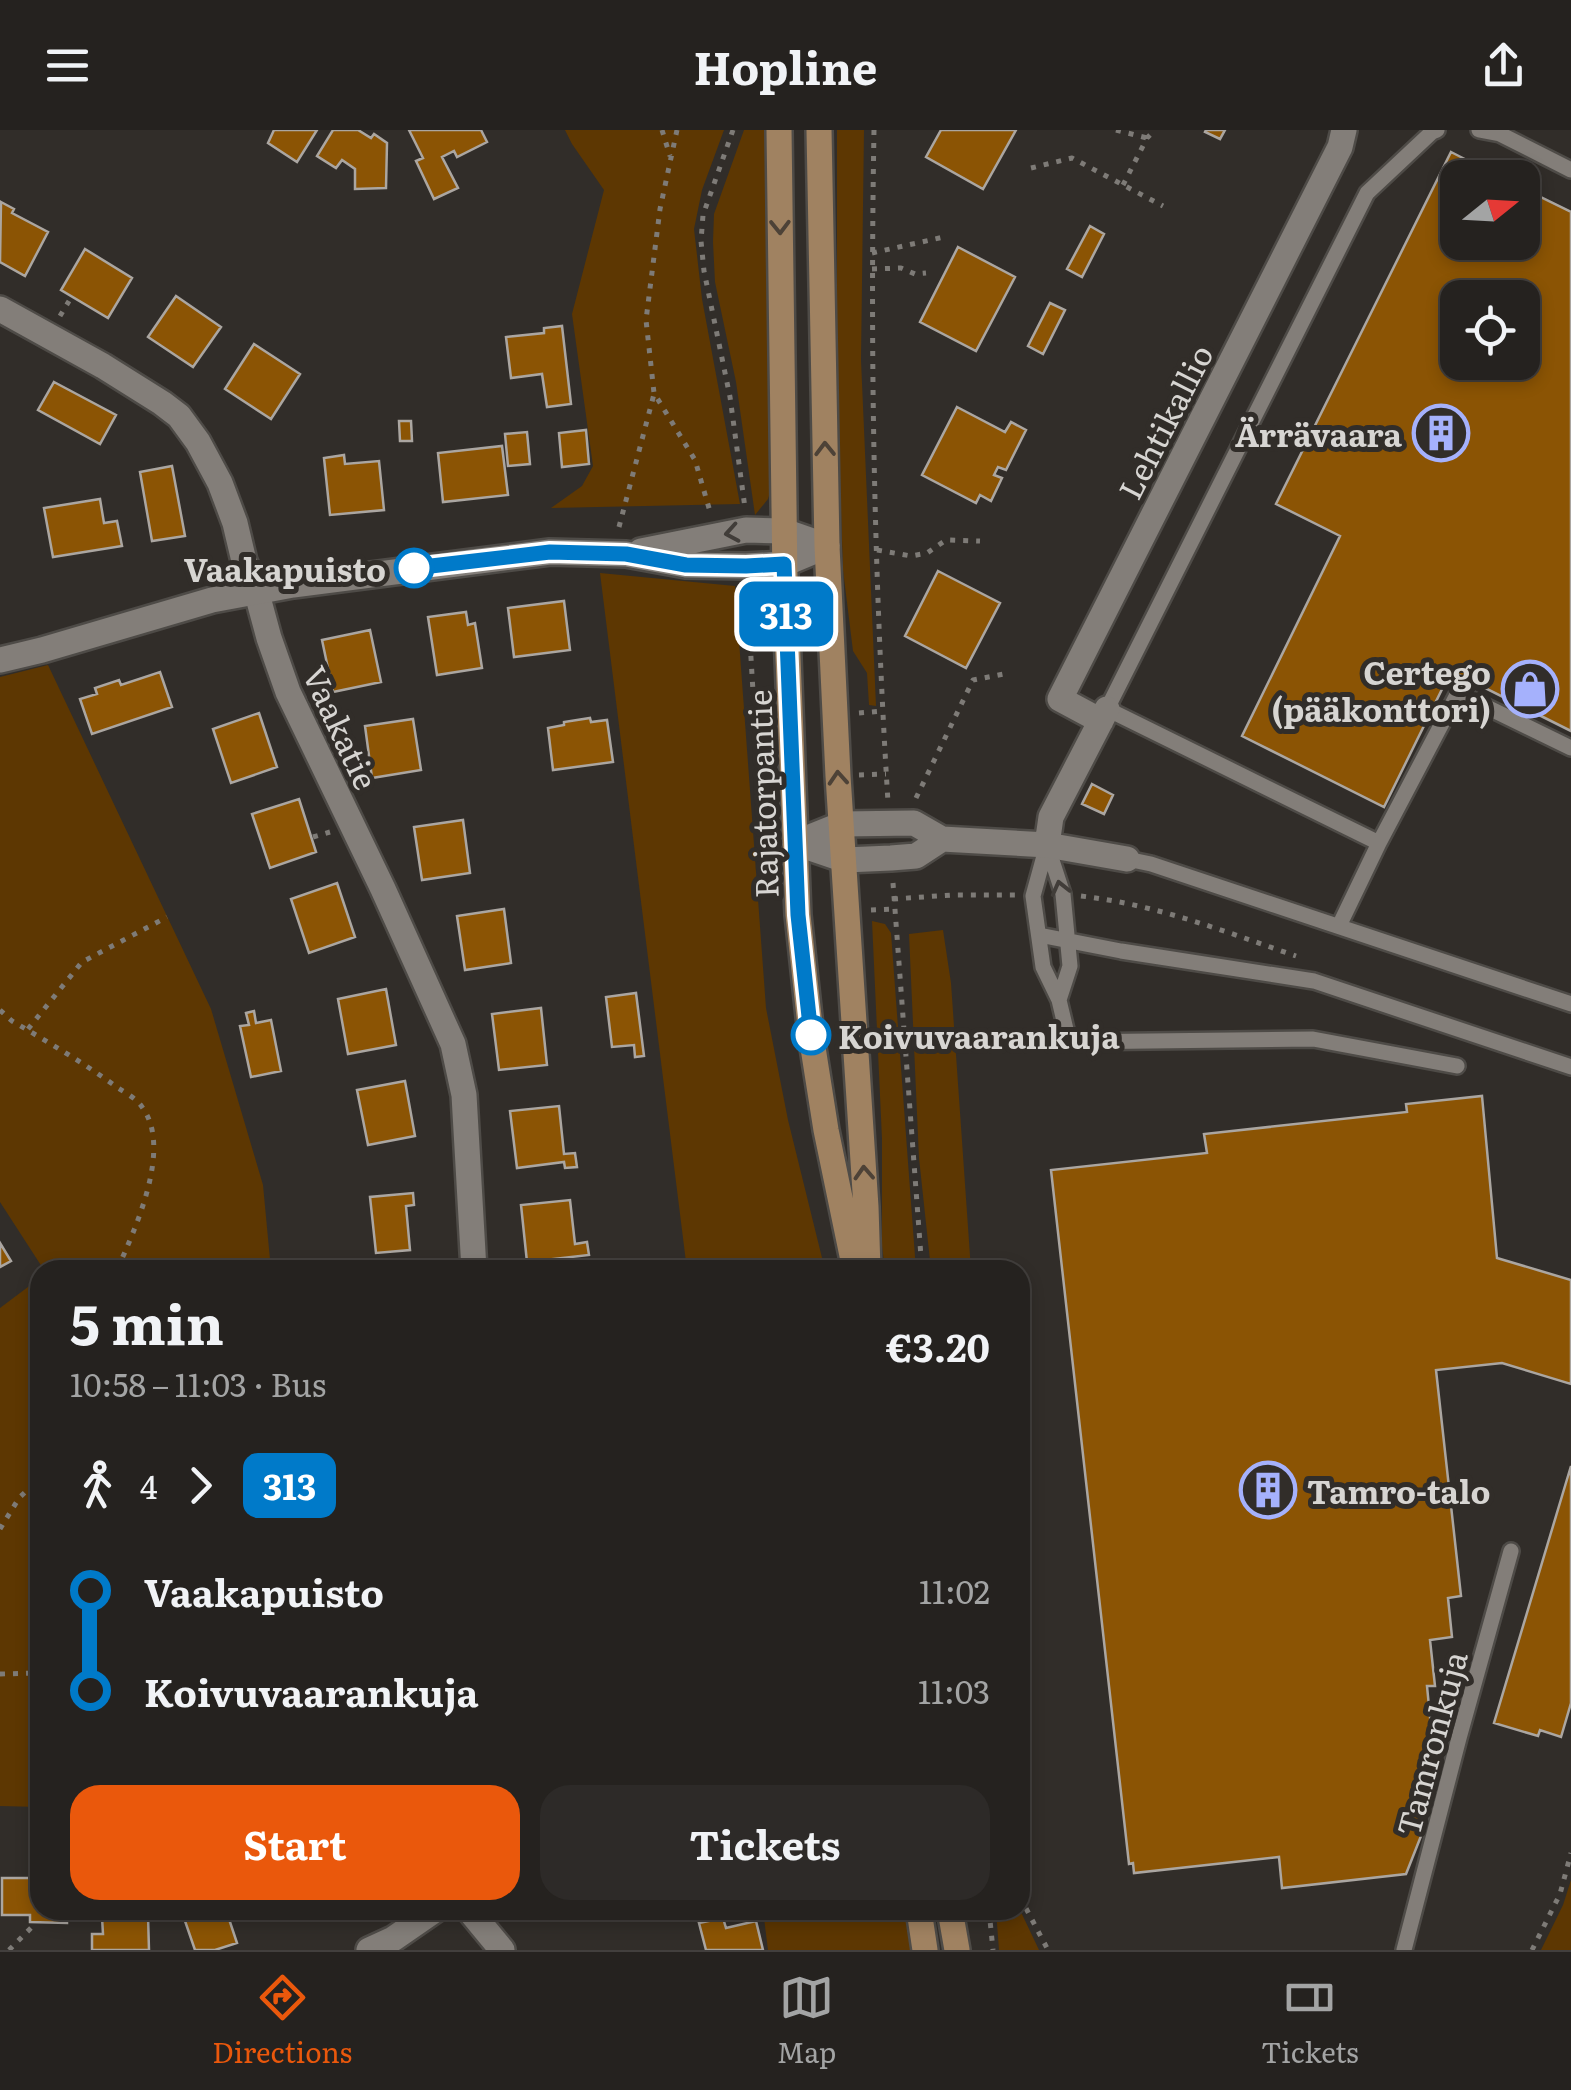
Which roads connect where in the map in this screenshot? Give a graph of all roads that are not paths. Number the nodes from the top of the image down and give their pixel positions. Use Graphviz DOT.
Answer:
graph roads {
  1 [pos="779,130"];
  2 [pos="819,130"];
  3 [pos="1344,130"];
  4 [pos="1437,130"];
  5 [pos="1479,130"];
  6 [pos="1571,170"];
  7 [pos="0,309"];
  8 [pos="784,531"];
  9 [pos="827,546"];
  10 [pos="626,554"];
  11 [pos="784,564"];
  12 [pos="256,590"];
  13 [pos="0,660"];
  14 [pos="1104,715"];
  15 [pos="1571,748"];
  16 [pos="842,824"];
  17 [pos="942,839"];
  18 [pos="795,843"];
  19 [pos="1379,843"];
  20 [pos="1048,846"];
  21 [pos="1127,859"];
  22 [pos="844,860"];
  23 [pos="1339,926"];
  24 [pos="1039,935"];
  25 [pos="1068,939"];
  26 [pos="1059,1000"];
  27 [pos="1571,1004"];
  28 [pos="1457,1066"];
  29 [pos="1571,1068"];
  30 [pos="473,1260"];
  31 [pos="853,1260"];
  32 [pos="868,1260"];
  33 [pos="1511,1551"];
  34 [pos="420,1920"];
  35 [pos="477,1920"];
  36 [pos="920,1920"];
  37 [pos="952,1920"];
  38 [pos="369,1950"];
  39 [pos="502,1950"];
  40 [pos="925,1950"];
  41 [pos="957,1950"];
  42 [pos="1404,1950"];
  1 -- 8 [label="main road, Rajatorpantie, one-way"];
  9 -- 2 [label="main road, one-way"];
  3 -- 14 [label="street, Lehtikallio"];
  4 -- 14 [label="lane"];
  5 -- 6 [label="lane"];
  7 -- 12 [label="street, Vaakatie"];
  8 -- 9 [label="street"];
  8 -- 10 [label="street, one-way"];
  8 -- 11 [label="main road, Rajatorpantie"];
  9 -- 11 [label="street"];
  16 -- 9 [label="main road, one-way"];
  10 -- 11 [label="street"];
  10 -- 12 [label="street"];
  11 -- 18 [label="main road, Rajatorpantie"];
  12 -- 13 [label="street"];
  12 -- 30 [label="street, Vaakatie"];
  14 -- 19 [label="lane"];
  14 -- 20 [label="street"];
  15 -- 19 [label="lane"];
  16 -- 17 [label="street"];
  16 -- 18 [label="street"];
  16 -- 22 [label="main road"];
  17 -- 20 [label="street"];
  17 -- 22 [label="street"];
  18 -- 22 [label="street"];
  18 -- 31 [label="main road, Rajatorpantie"];
  19 -- 23 [label="lane"];
  20 -- 21 [label="street"];
  20 -- 24 [label="lane"];
  25 -- 20 [label="lane, one-way"];
  21 -- 23 [label="lane"];
  32 -- 22 [label="main road, one-way"];
  23 -- 27 [label="lane"];
  24 -- 25 [label="lane"];
  24 -- 26 [label="lane"];
  25 -- 26 [label="lane"];
  25 -- 29 [label="lane"];
  26 -- 28 [label="lane"];
  33 -- 42 [label="lane, Tamronkuja"];
  34 -- 38 [label="street"];
  35 -- 39 [label="street"];
  36 -- 40 [label="main road"];
  37 -- 41 [label="main road"];
}
